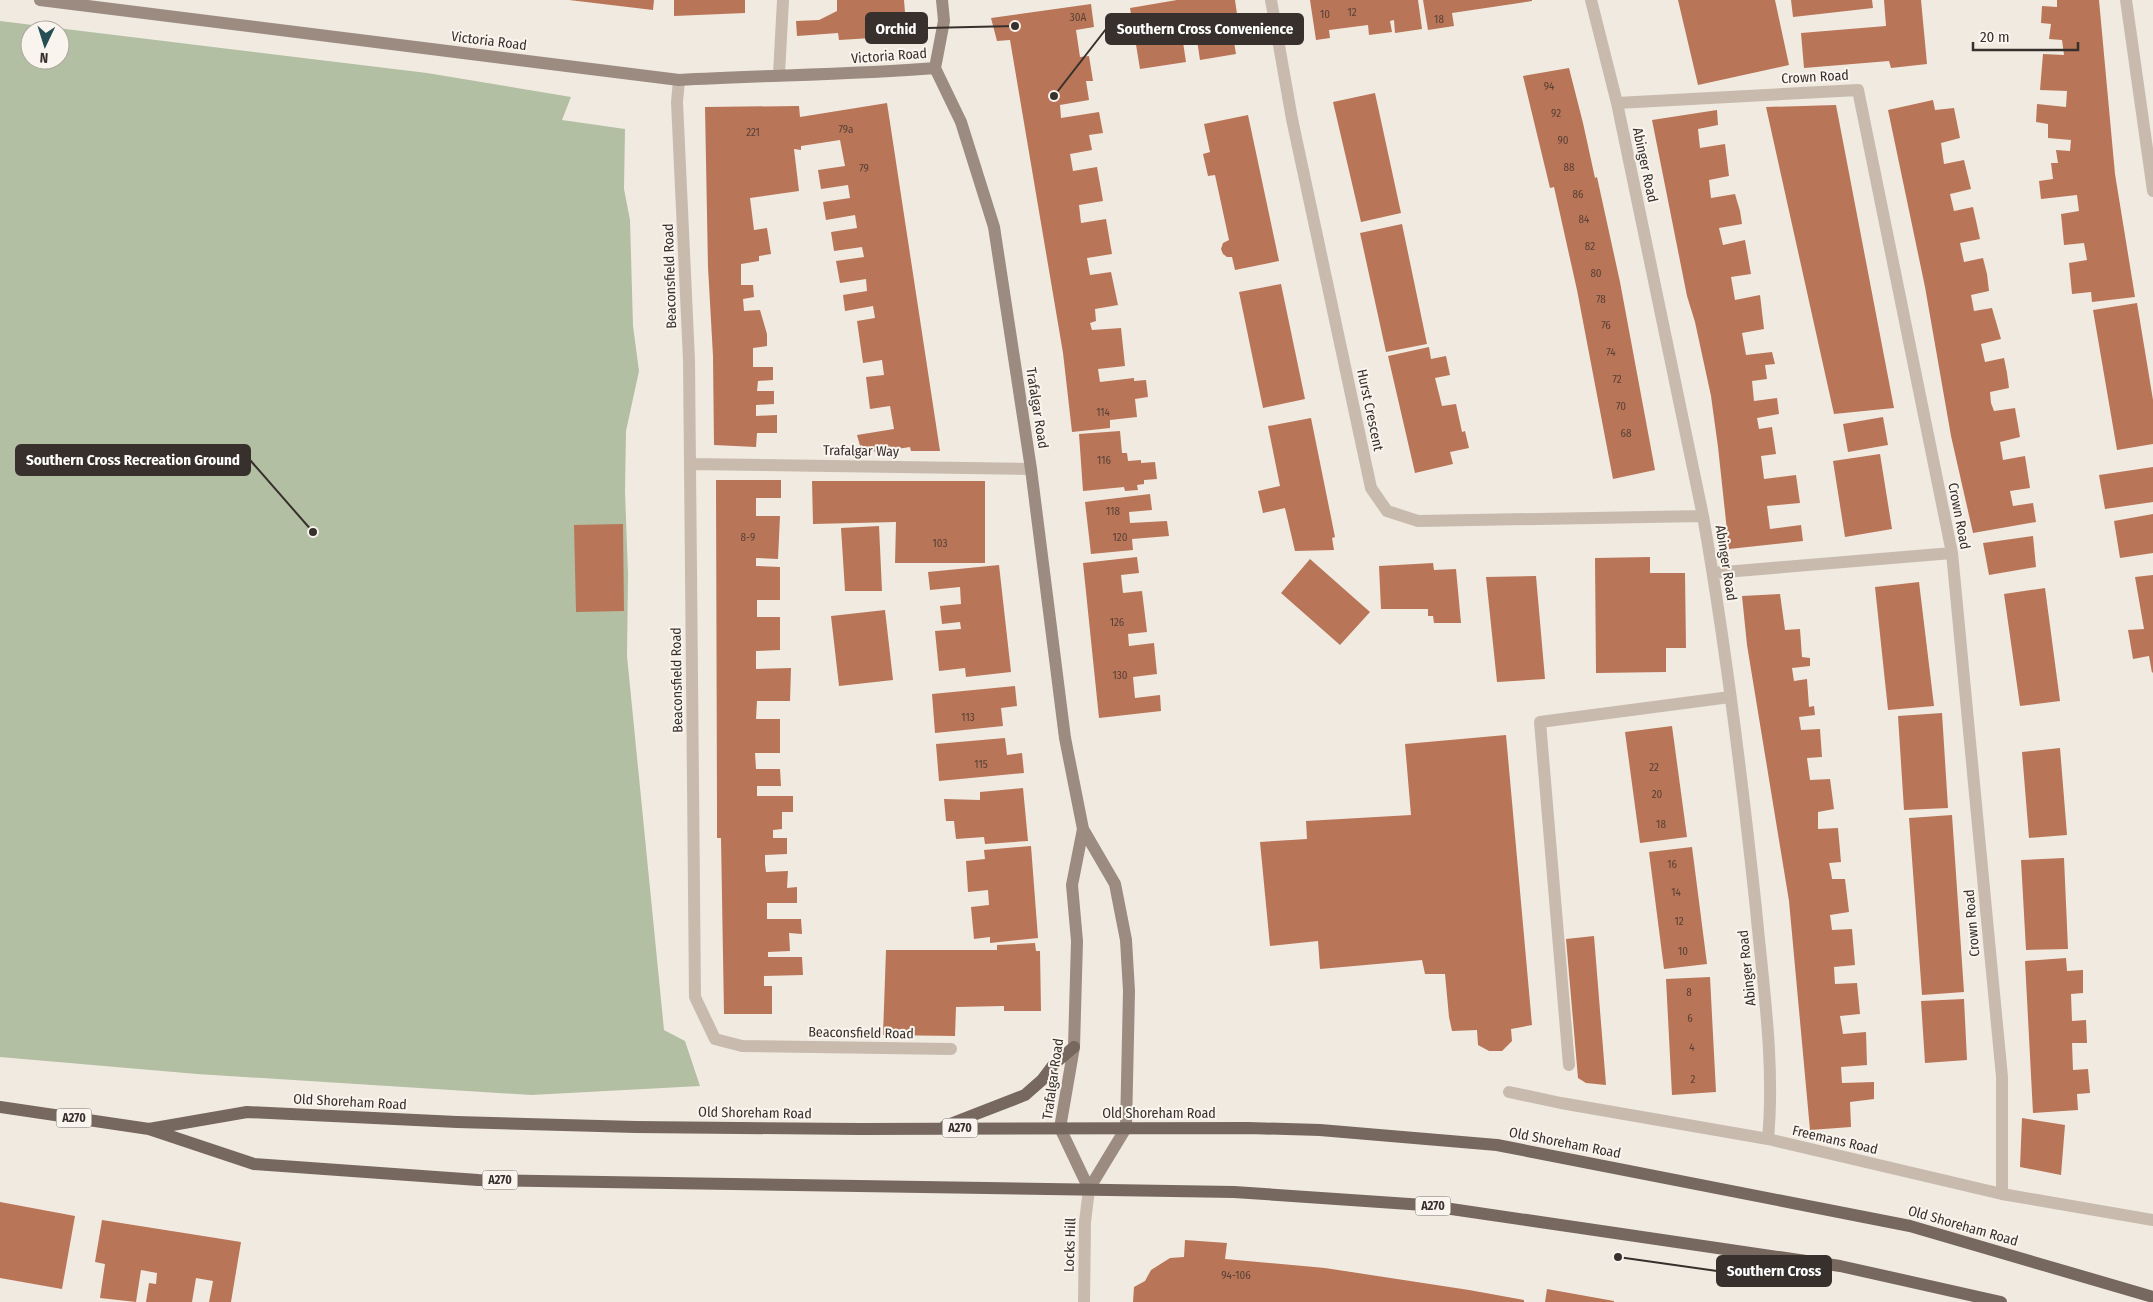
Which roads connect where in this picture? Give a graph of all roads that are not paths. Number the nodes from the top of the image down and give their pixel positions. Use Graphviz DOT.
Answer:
graph roads {
  1 [pos="40,0"];
  2 [pos="783,0"];
  3 [pos="942,0"];
  4 [pos="1271,0"];
  5 [pos="1591,0"];
  6 [pos="2126,0"];
  7 [pos="936,68"];
  8 [pos="779,74"];
  9 [pos="679,80"];
  10 [pos="1617,103"];
  11 [pos="2153,191"];
  12 [pos="690,464"];
  13 [pos="1031,469"];
  14 [pos="1703,516"];
  15 [pos="1952,554"];
  16 [pos="1713,573"];
  17 [pos="1730,698"];
  18 [pos="1083,829"];
  19 [pos="1074,1048"];
  20 [pos="951,1049"];
  21 [pos="1569,1065"];
  22 [pos="1509,1092"];
  23 [pos="0,1107"];
  24 [pos="938,1128"];
  25 [pos="1060,1128"];
  26 [pos="1126,1128"];
  27 [pos="149,1129"];
  28 [pos="1768,1139"];
  29 [pos="1089,1189"];
  30 [pos="2002,1194"];
  31 [pos="2153,1220"];
  32 [pos="2153,1297"];
  33 [pos="1084,1302"];
  34 [pos="2001,1302"];
  1 -- 9 [label="main road, Victoria Road"];
  2 -- 8 [label="street"];
  3 -- 7 [label="main road"];
  4 -- 14 [label="street, Hurst Crescent"];
  5 -- 10 [label="street, Abinger Road"];
  6 -- 11 [label="street"];
  7 -- 8 [label="main road, Victoria Road"];
  7 -- 13 [label="main road, Trafalgar Road"];
  8 -- 9 [label="main road, Victoria Road"];
  9 -- 12 [label="street, Beaconsfield Road"];
  10 -- 14 [label="street, Abinger Road"];
  10 -- 15 [label="street, Crown Road"];
  12 -- 13 [label="street, Trafalgar Way"];
  12 -- 20 [label="street, Beaconsfield Road"];
  13 -- 18 [label="main road, Trafalgar Road"];
  14 -- 16 [label="street, Abinger Road"];
  15 -- 16 [label="street"];
  15 -- 30 [label="street, Crown Road"];
  16 -- 17 [label="street, Abinger Road"];
  17 -- 21 [label="street"];
  17 -- 28 [label="street, Abinger Road"];
  18 -- 19 [label="main road, Trafalgar Road"];
  18 -- 26 [label="main road, Trafalgar Road"];
  19 -- 24 [label="main road"];
  19 -- 25 [label="main road, Trafalgar Road"];
  22 -- 28 [label="street, Freemans Road"];
  23 -- 27 [label="main road, Old Shoreham Road / A270"];
  24 -- 25 [label="main road, Old Shoreham Road / A270"];
  24 -- 27 [label="main road, Old Shoreham Road / A270"];
  25 -- 26 [label="main road, Old Shoreham Road / A270"];
  25 -- 29 [label="main road, Trafalgar Road"];
  26 -- 29 [label="main road, Trafalgar Road"];
  26 -- 32 [label="main road, Old Shoreham Road / A270"];
  27 -- 29 [label="main road, Old Shoreham Road / A270"];
  28 -- 30 [label="street, Freemans Road"];
  29 -- 33 [label="street, Locks Hill"];
  29 -- 34 [label="main road, Old Shoreham Road / A270"];
  30 -- 31 [label="street, Freemans Road"];
}
